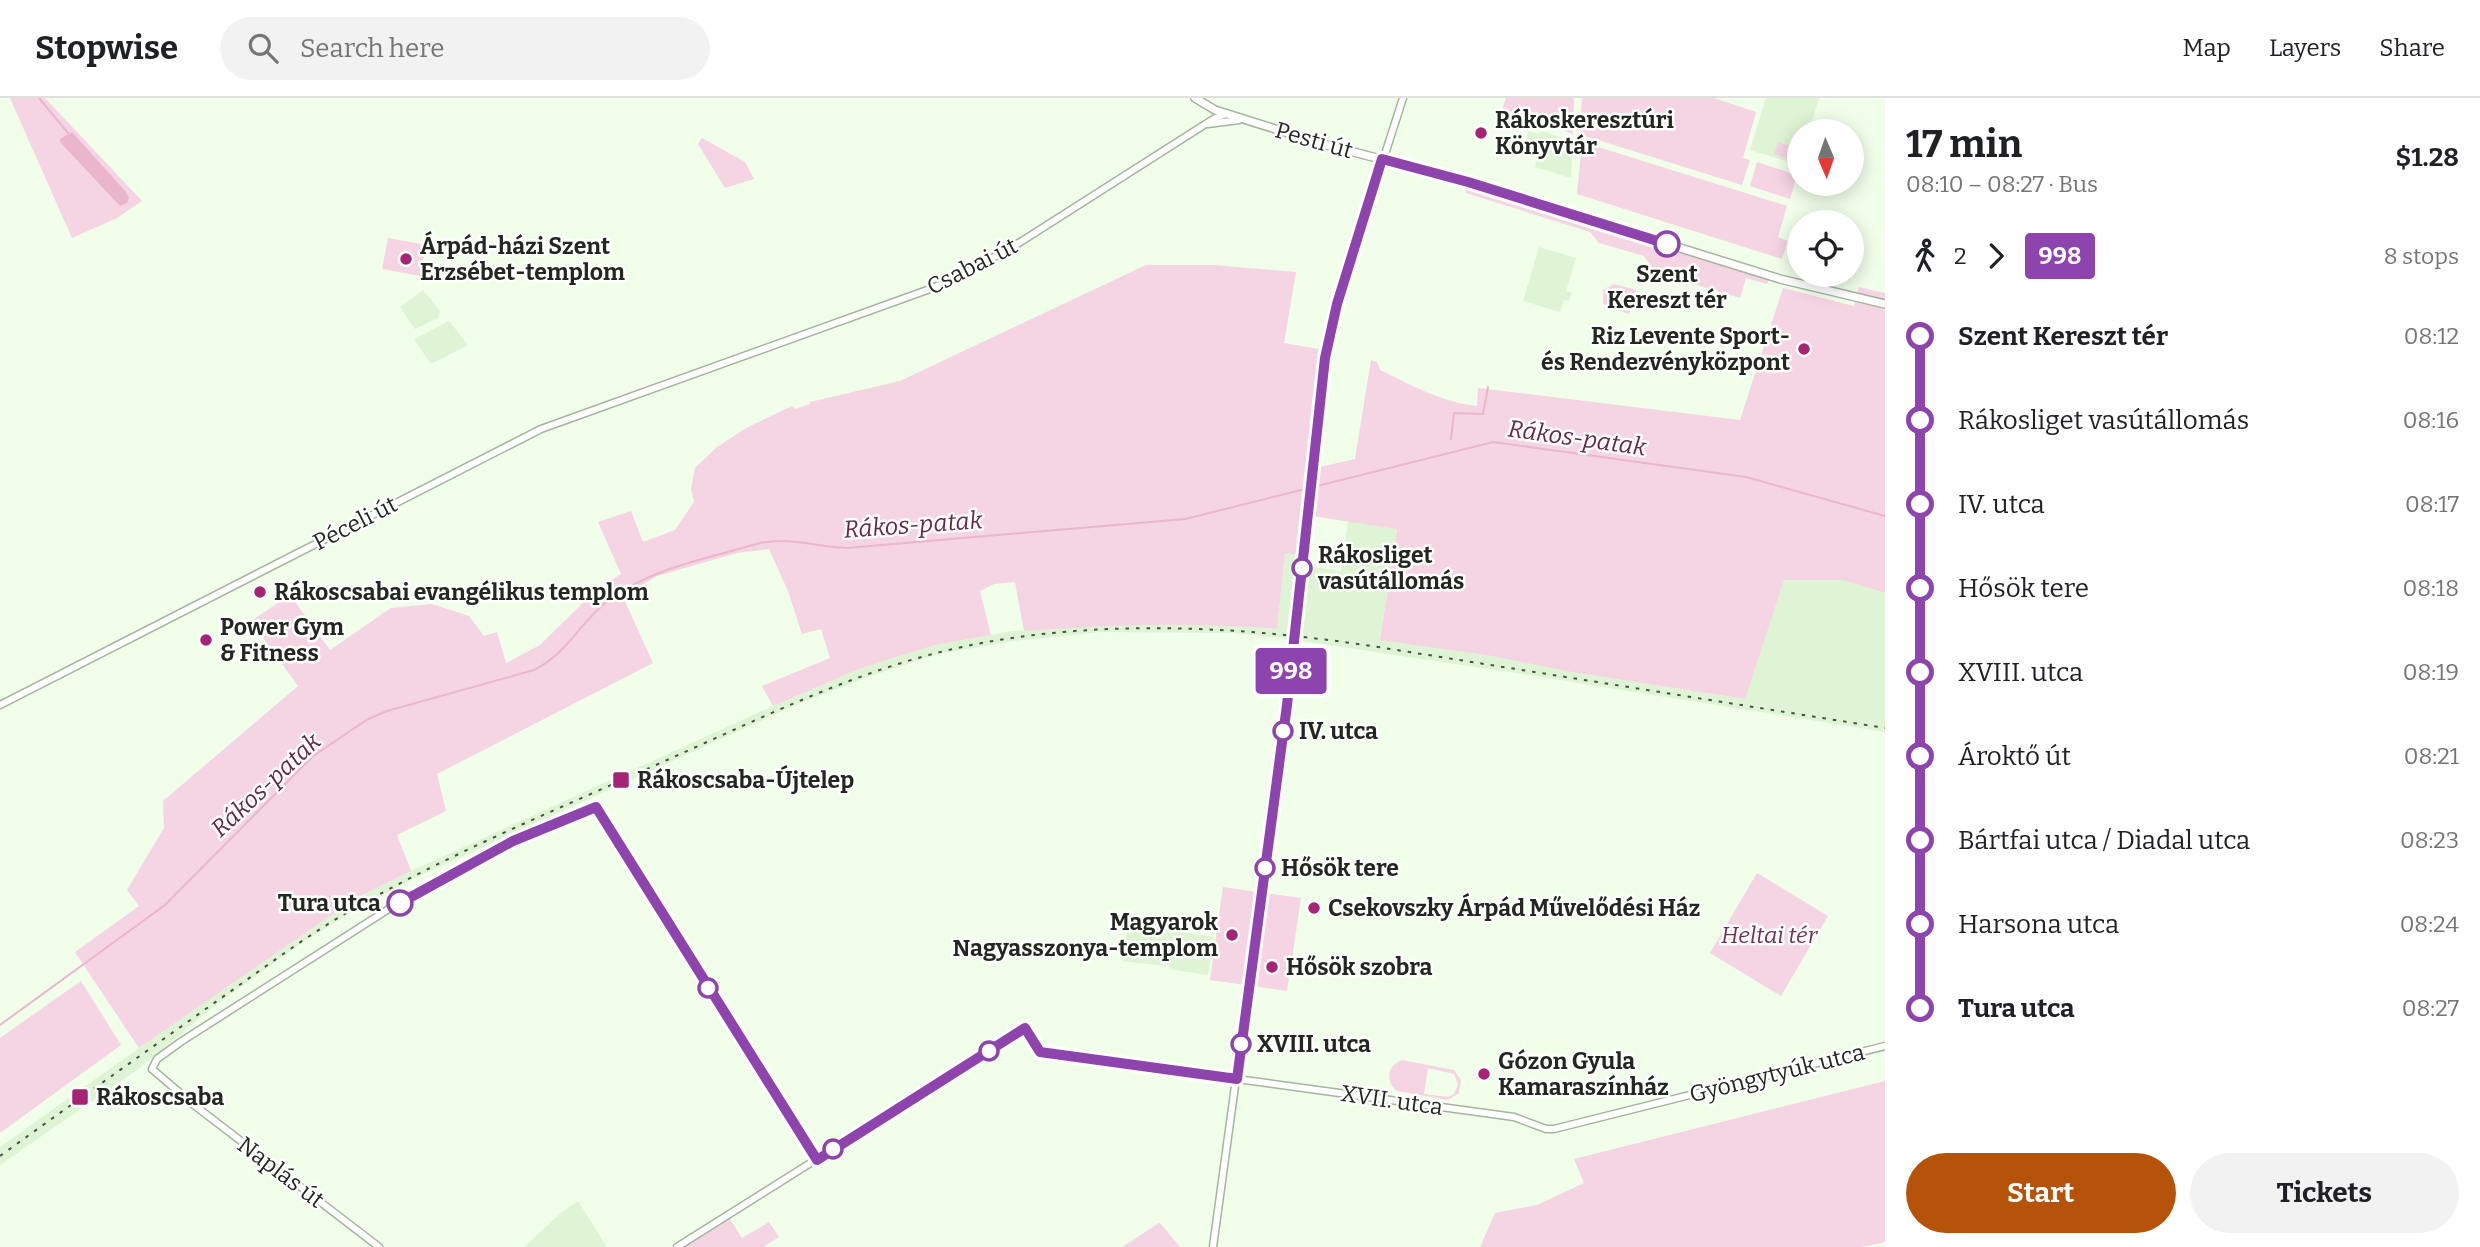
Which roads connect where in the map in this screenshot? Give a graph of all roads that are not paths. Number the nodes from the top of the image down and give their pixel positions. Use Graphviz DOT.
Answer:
graph roads {
  1 [pos="1196,98"];
  2 [pos="1403,98"];
  3 [pos="1215,114"];
  4 [pos="1227,114"];
  5 [pos="1246,120"];
  6 [pos="1203,125"];
  7 [pos="1382,159"];
  8 [pos="1885,304"];
  9 [pos="720,364"];
  10 [pos="0,705"];
  11 [pos="1885,1046"];
  12 [pos="1237,1079"];
  13 [pos="1546,1129"];
  14 [pos="817,1160"];
  15 [pos="379,1247"];
  16 [pos="677,1247"];
  17 [pos="1213,1247"];
  1 -- 3 [label="main road, Pesti út"];
  1 -- 4 [label="main road, Pesti út"];
  2 -- 7 [label="street"];
  3 -- 4 [label="main road, Pesti út"];
  3 -- 6 [label="street, Csabai út"];
  4 -- 5 [label="main road, Pesti út"];
  5 -- 6 [label="street, Csabai út"];
  5 -- 7 [label="main road, Pesti út"];
  6 -- 9 [label="street, Csabai út"];
  7 -- 8 [label="main road, Pesti út"];
  7 -- 12 [label="street"];
  9 -- 10 [label="street, Péceli út"];
  11 -- 13 [label="street, Gyöngytyúk utca"];
  12 -- 13 [label="street, XVII. utca"];
  12 -- 14 [label="street"];
  12 -- 17 [label="street"];
  14 -- 15 [label="street, Naplás út"];
  14 -- 16 [label="street"];
}
